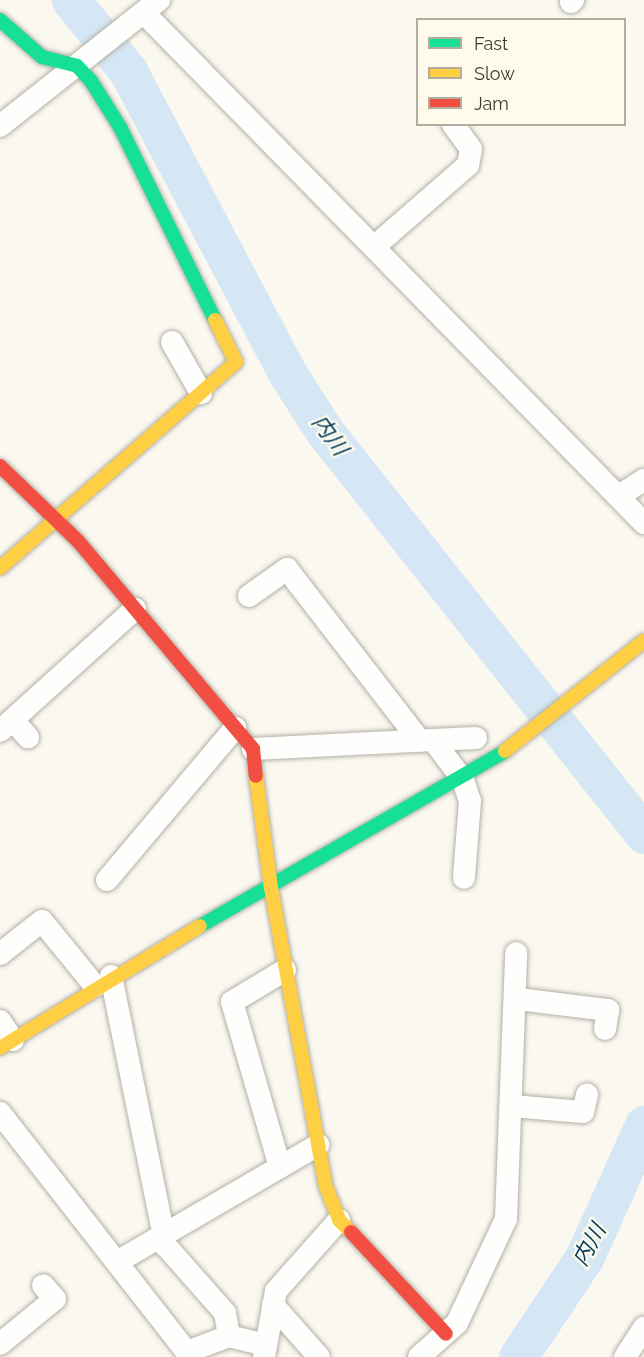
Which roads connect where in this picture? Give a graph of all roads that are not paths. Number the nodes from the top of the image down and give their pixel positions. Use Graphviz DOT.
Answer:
graph roads {
  1 [pos="146,12"];
  2 [pos="0,20"];
  3 [pos="80,63"];
  4 [pos="0,126"];
  5 [pos="454,126"];
  6 [pos="374,247"];
  7 [pos="172,342"];
  8 [pos="201,393"];
  9 [pos="0,466"];
  10 [pos="644,480"];
  11 [pos="619,496"];
  12 [pos="57,520"];
  13 [pos="644,523"];
  14 [pos="0,568"];
  15 [pos="249,596"];
  16 [pos="135,609"];
  17 [pos="644,641"];
  18 [pos="7,726"];
  19 [pos="235,728"];
  20 [pos="28,737"];
  21 [pos="476,738"];
  22 [pos="426,741"];
  23 [pos="253,748"];
  24 [pos="463,780"];
  25 [pos="464,878"];
  26 [pos="106,880"];
  27 [pos="271,888"];
  28 [pos="516,953"];
  29 [pos="0,954"];
  30 [pos="285,970"];
  31 [pos="103,981"];
  32 [pos="518,999"];
  33 [pos="605,1029"];
  34 [pos="4,1036"];
  35 [pos="587,1094"];
  36 [pos="512,1107"];
  37 [pos="4,1126"];
  38 [pos="318,1145"];
  39 [pos="280,1167"];
  40 [pos="339,1220"];
  41 [pos="164,1234"];
  42 [pos="117,1262"];
  43 [pos="44,1285"];
  44 [pos="273,1305"];
  45 [pos="644,1328"];
  46 [pos="446,1334"];
  47 [pos="229,1336"];
  48 [pos="0,1344"];
  49 [pos="265,1351"];
  50 [pos="319,1357"];
  51 [pos="419,1357"];
  52 [pos="625,1357"];
  1 -- 3 [label="street"];
  1 -- 6 [label="street"];
  2 -- 3 [label="street"];
  3 -- 4 [label="street"];
  3 -- 8 [label="street"];
  5 -- 6 [label="street"];
  6 -- 11 [label="street"];
  7 -- 8 [label="street"];
  8 -- 12 [label="street"];
  9 -- 12 [label="street"];
  10 -- 11 [label="street"];
  11 -- 13 [label="street"];
  12 -- 14 [label="street"];
  12 -- 16 [label="street"];
  15 -- 22 [label="street"];
  16 -- 18 [label="street"];
  16 -- 19 [label="street"];
  17 -- 24 [label="street"];
  18 -- 20 [label="street"];
  19 -- 23 [label="street"];
  19 -- 26 [label="street"];
  21 -- 22 [label="street"];
  22 -- 23 [label="street"];
  22 -- 24 [label="street"];
  23 -- 27 [label="street"];
  24 -- 25 [label="street"];
  24 -- 27 [label="street"];
  27 -- 30 [label="street"];
  27 -- 31 [label="street"];
  28 -- 32 [label="street"];
  29 -- 31 [label="street"];
  30 -- 38 [label="street"];
  30 -- 39 [label="street"];
  31 -- 34 [label="street"];
  31 -- 41 [label="street"];
  32 -- 33 [label="street"];
  32 -- 36 [label="street"];
  35 -- 36 [label="street"];
  36 -- 46 [label="street"];
  37 -- 42 [label="street"];
  38 -- 39 [label="street"];
  38 -- 40 [label="street"];
  39 -- 41 [label="street"];
  40 -- 44 [label="street"];
  40 -- 46 [label="street"];
  41 -- 42 [label="street"];
  41 -- 47 [label="street"];
  42 -- 47 [label="street"];
  43 -- 48 [label="street"];
  44 -- 49 [label="street"];
  44 -- 50 [label="street"];
  45 -- 52 [label="street"];
  46 -- 51 [label="street"];
  47 -- 49 [label="street"];
}
